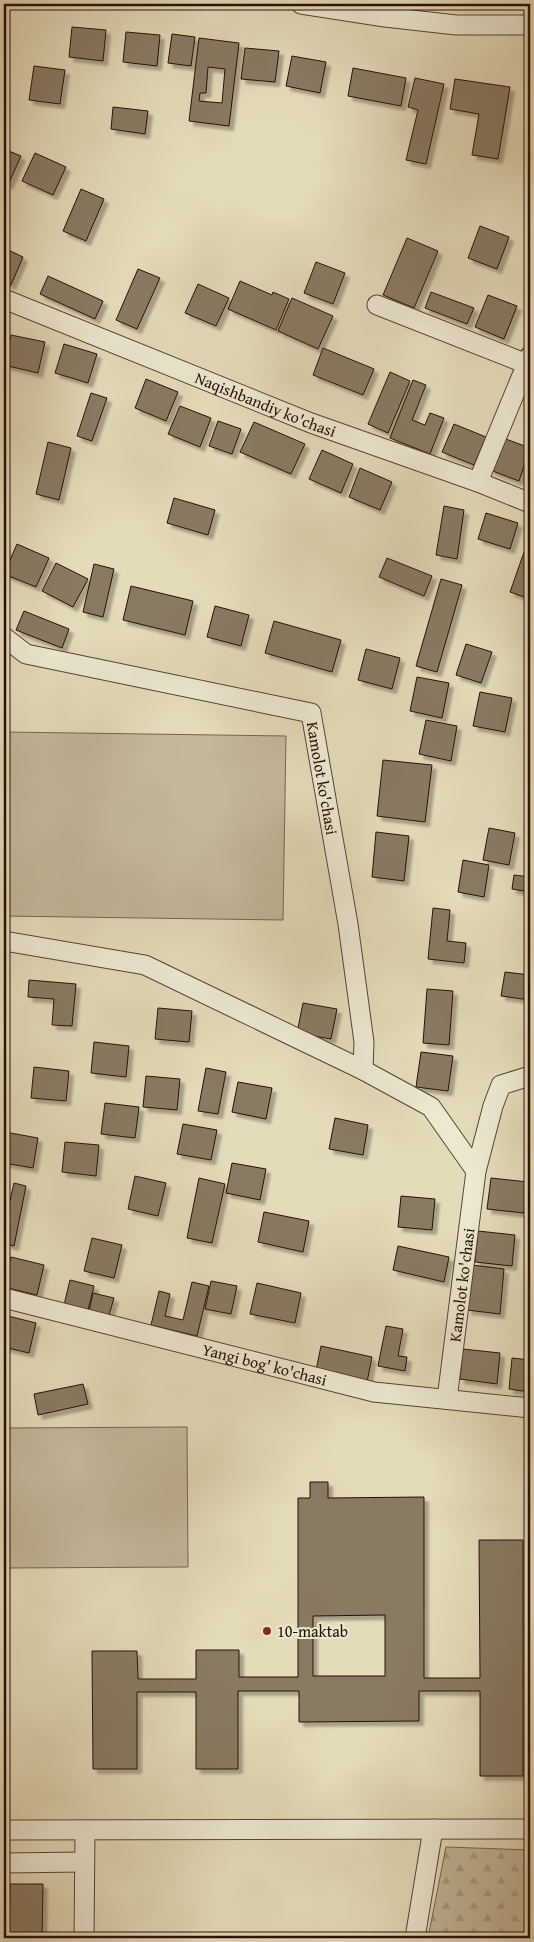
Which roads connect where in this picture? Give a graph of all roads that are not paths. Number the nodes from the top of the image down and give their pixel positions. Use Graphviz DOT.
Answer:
graph roads {
  1 [pos="301,4"];
  2 [pos="382,10"];
  3 [pos="530,25"];
  4 [pos="4,299"];
  5 [pos="376,305"];
  6 [pos="529,360"];
  7 [pos="478,482"];
  8 [pos="530,503"];
  9 [pos="4,637"];
  10 [pos="4,941"];
  11 [pos="363,1070"];
  12 [pos="530,1076"];
  13 [pos="476,1171"];
  14 [pos="4,1298"];
  15 [pos="447,1399"];
  16 [pos="530,1408"];
  17 [pos="433,1829"];
  18 [pos="530,1829"];
  19 [pos="4,1830"];
  20 [pos="84,1830"];
  21 [pos="84,1862"];
  22 [pos="4,1863"];
  23 [pos="84,1938"];
  24 [pos="415,1938"];
  1 -- 2 [label="street"];
  2 -- 3 [label="street"];
  4 -- 7 [label="street, Naqishbandiy ko'chasi"];
  5 -- 6 [label="street"];
  6 -- 7 [label="street"];
  7 -- 8 [label="street, Naqishbandiy ko'chasi"];
  9 -- 11 [label="street, Kamolot ko'chasi"];
  10 -- 11 [label="street"];
  11 -- 13 [label="street"];
  12 -- 13 [label="street, Kamolot ko'chasi"];
  13 -- 15 [label="street, Kamolot ko'chasi"];
  14 -- 15 [label="street, Yangi bog' ko'chasi"];
  15 -- 16 [label="street, Yangi bog' ko'chasi"];
  17 -- 18 [label="street"];
  17 -- 20 [label="street"];
  17 -- 24 [label="street"];
  19 -- 20 [label="street"];
  20 -- 21 [label="street"];
  21 -- 22 [label="street"];
  21 -- 23 [label="street"];
}
